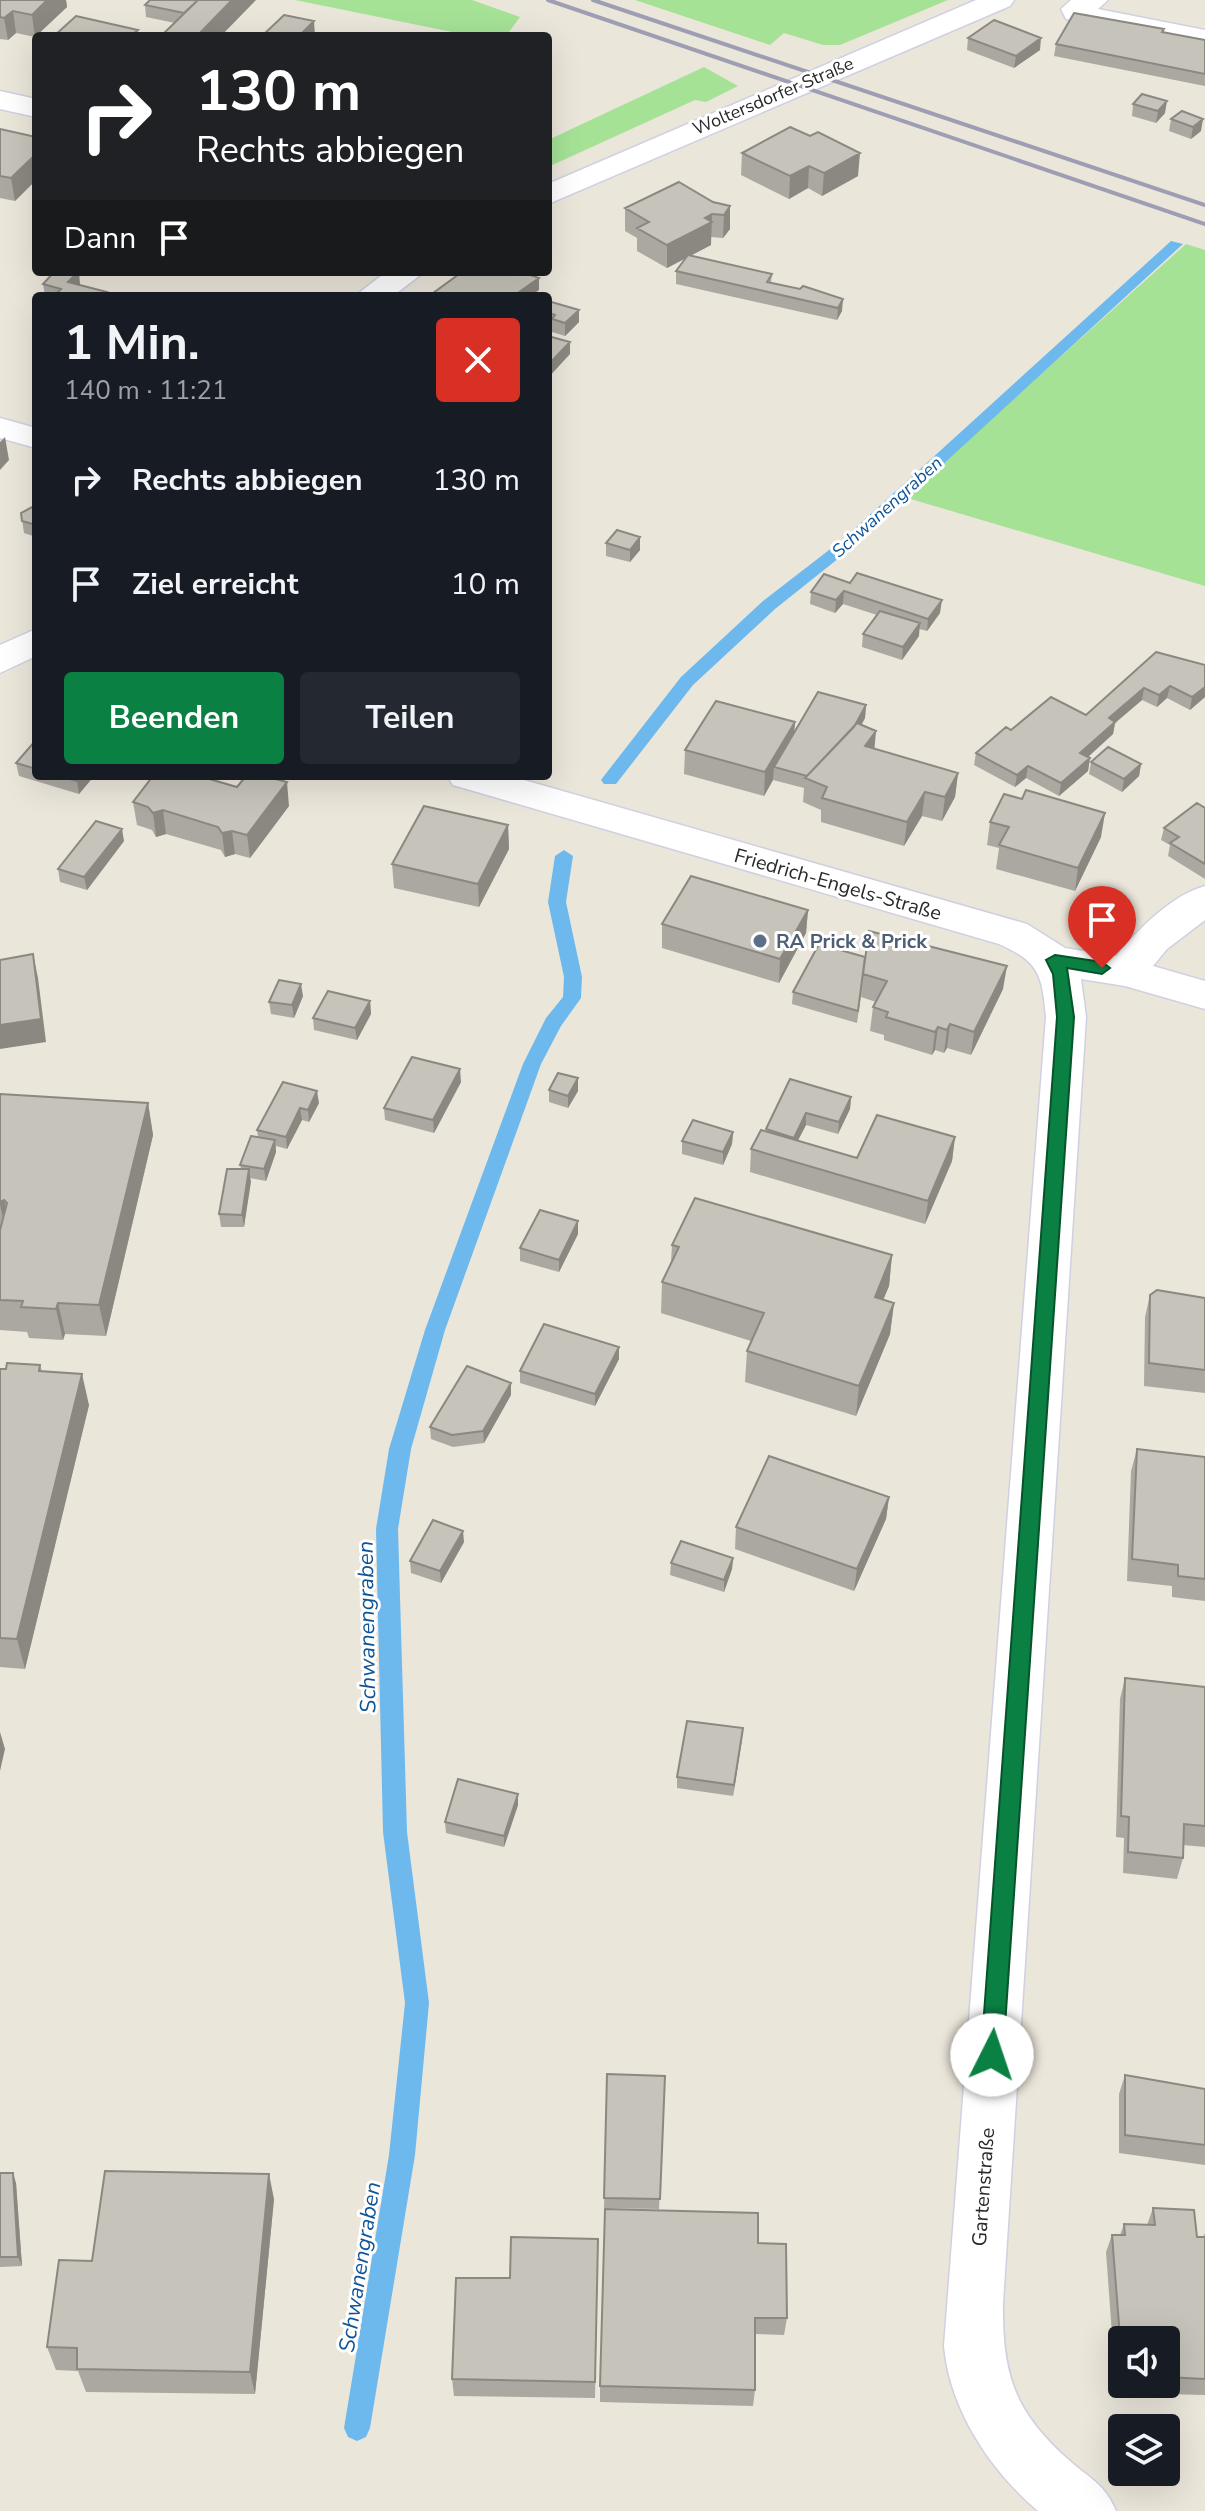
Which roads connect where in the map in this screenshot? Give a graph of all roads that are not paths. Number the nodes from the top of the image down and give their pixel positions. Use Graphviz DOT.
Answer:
graph roads {
  1 [pos="1000,0"];
  2 [pos="1094,0"];
  3 [pos="1205,39"];
  4 [pos="0,100"];
  5 [pos="32,107"];
  6 [pos="552,193"];
  7 [pos="402,276"];
  8 [pos="377,292"];
  9 [pos="0,428"];
  10 [pos="32,437"];
  11 [pos="32,642"];
  12 [pos="0,661"];
  13 [pos="480,780"];
  14 [pos="1205,900"];
  15 [pos="1055,960"];
  16 [pos="1125,972"];
  17 [pos="1205,995"];
  18 [pos="1086,2511"];
  1 -- 6 [label="street, Woltersdorfer Straße"];
  2 -- 3 [label="street"];
  4 -- 5 [label="street"];
  7 -- 8 [label="street"];
  9 -- 10 [label="street"];
  11 -- 12 [label="street"];
  13 -- 15 [label="street, Friedrich-Engels-Straße"];
  14 -- 16 [label="street"];
  15 -- 16 [label="street, Friedrich-Engels-Straße"];
  15 -- 18 [label="street, Gartenstraße"];
  16 -- 17 [label="street, Friedrich-Engels-Straße"];
}
